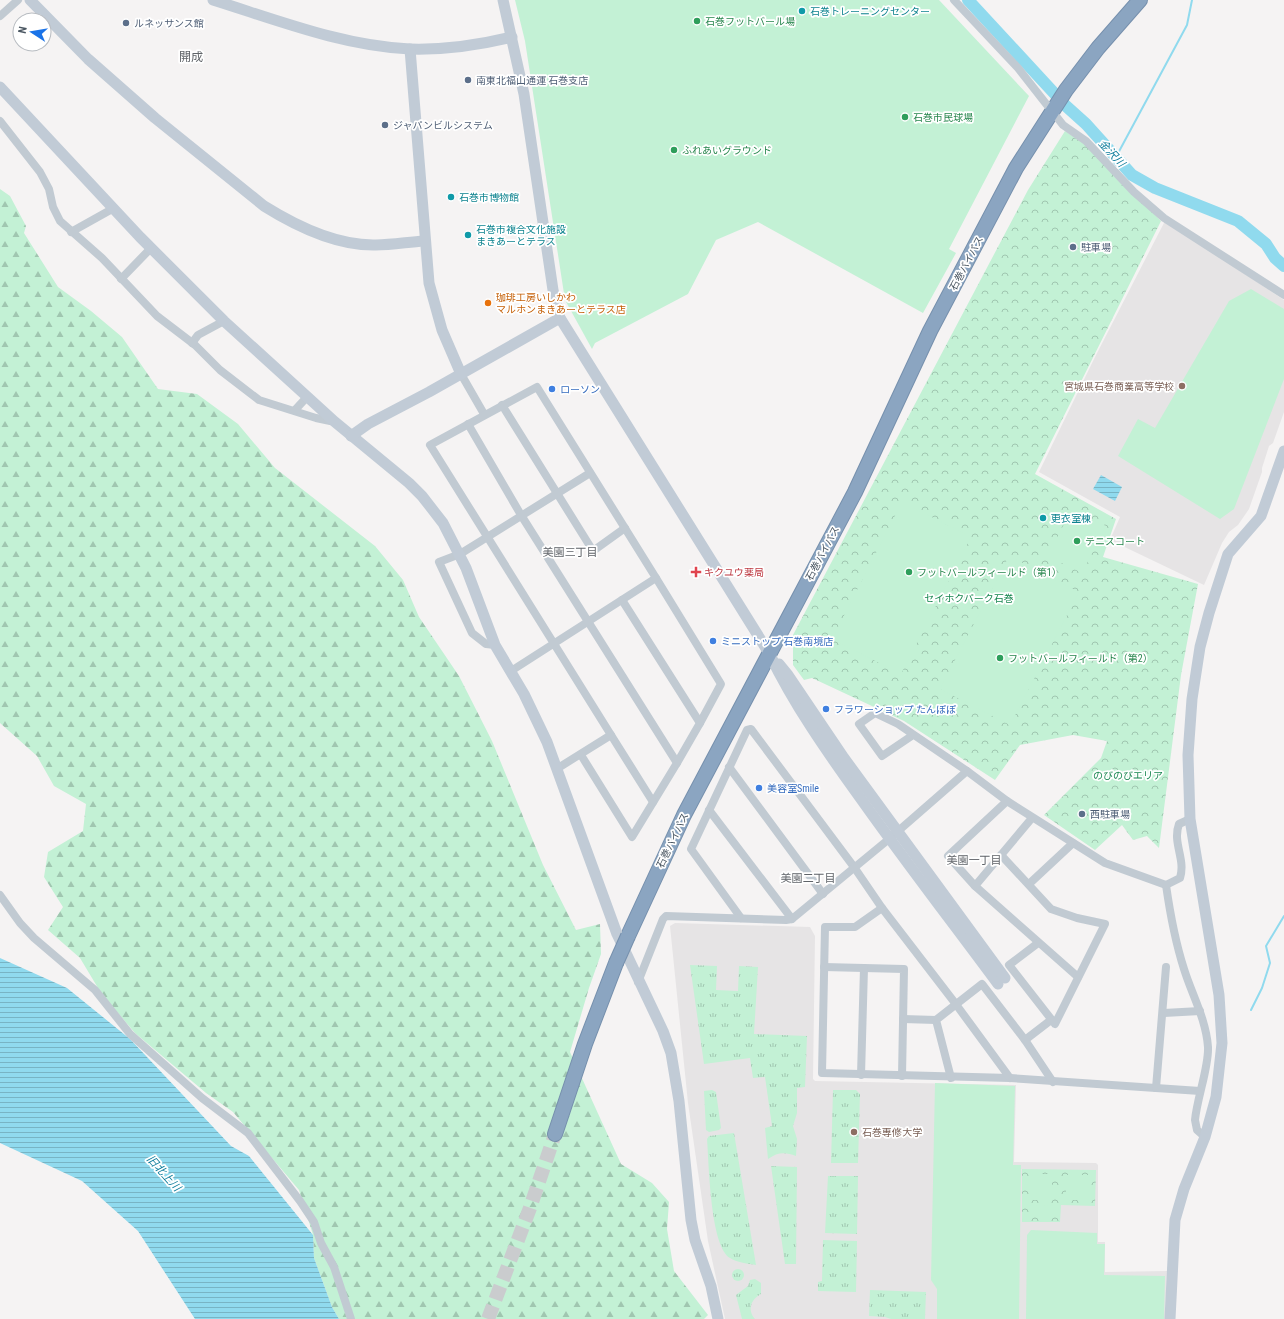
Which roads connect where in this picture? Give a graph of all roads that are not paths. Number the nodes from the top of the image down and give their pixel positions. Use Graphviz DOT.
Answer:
graph roads {
  1 [pos="18,0"];
  2 [pos="30,0"];
  3 [pos="213,0"];
  4 [pos="503,0"];
  5 [pos="954,0"];
  6 [pos="1140,0"];
  7 [pos="0,16"];
  8 [pos="512,37"];
  9 [pos="410,49"];
  10 [pos="0,87"];
  11 [pos="1052,108"];
  12 [pos="0,121"];
  13 [pos="114,208"];
  14 [pos="72,232"];
  15 [pos="424,241"];
  16 [pos="151,248"];
  17 [pos="121,279"];
  18 [pos="1284,295"];
  19 [pos="560,318"];
  20 [pos="224,321"];
  21 [pos="192,343"];
  22 [pos="461,374"];
  23 [pos="307,397"];
  24 [pos="502,405"];
  25 [pos="295,410"];
  26 [pos="484,414"];
  27 [pos="335,422"];
  28 [pos="468,424"];
  29 [pos="351,436"];
  30 [pos="1284,451"];
  31 [pos="590,473"];
  32 [pos="555,494"];
  33 [pos="521,515"];
  34 [pos="625,528"];
  35 [pos="487,536"];
  36 [pos="460,554"];
  37 [pos="656,578"];
  38 [pos="622,600"];
  39 [pos="588,621"];
  40 [pos="554,643"];
  41 [pos="495,645"];
  42 [pos="769,653"];
  43 [pos="511,671"];
  44 [pos="700,723"];
  45 [pos="611,735"];
  46 [pos="913,735"];
  47 [pos="581,755"];
  48 [pos="677,763"];
  49 [pos="729,767"];
  50 [pos="558,768"];
  51 [pos="967,771"];
  52 [pos="1007,801"];
  53 [pos="653,802"];
  54 [pos="709,810"];
  55 [pos="1032,818"];
  56 [pos="1190,819"];
  57 [pos="898,831"];
  58 [pos="889,839"];
  59 [pos="1073,843"];
  60 [pos="1001,855"];
  61 [pos="854,868"];
  62 [pos="1028,884"];
  63 [pos="1166,885"];
  64 [pos="975,886"];
  65 [pos="823,894"];
  66 [pos="0,895"];
  67 [pos="882,908"];
  68 [pos="741,918"];
  69 [pos="792,919"];
  70 [pos="1038,943"];
  71 [pos="824,967"];
  72 [pos="1166,967"];
  73 [pos="864,968"];
  74 [pos="1014,971"];
  75 [pos="1078,977"];
  76 [pos="1002,981"];
  77 [pos="638,982"];
  78 [pos="989,991"];
  79 [pos="955,1003"];
  80 [pos="1200,1011"];
  81 [pos="1164,1013"];
  82 [pos="903,1019"];
  83 [pos="936,1020"];
  84 [pos="1051,1020"];
  85 [pos="1025,1040"];
  86 [pos="861,1075"];
  87 [pos="902,1076"];
  88 [pos="951,1078"];
  89 [pos="1010,1078"];
  90 [pos="1053,1082"];
  91 [pos="1156,1088"];
  92 [pos="1200,1091"];
  93 [pos="555,1134"];
  94 [pos="1205,1137"];
  95 [pos="351,1319"];
  96 [pos="718,1319"];
  97 [pos="1170,1319"];
  1 -- 7 [label="street"];
  2 -- 15 [label="street"];
  3 -- 9 [label="street"];
  4 -- 8 [label="street"];
  5 -- 11 [label="street"];
  6 -- 11 [label="highway, 石巻バイパス"];
  8 -- 9 [label="street"];
  8 -- 19 [label="street"];
  9 -- 15 [label="street"];
  10 -- 13 [label="street"];
  11 -- 18 [label="street"];
  11 -- 42 [label="highway, 石巻バイパス"];
  12 -- 14 [label="street"];
  13 -- 14 [label="street"];
  13 -- 16 [label="street"];
  14 -- 17 [label="street"];
  15 -- 22 [label="street"];
  16 -- 17 [label="street"];
  16 -- 20 [label="street"];
  17 -- 21 [label="street"];
  19 -- 22 [label="street"];
  19 -- 42 [label="street"];
  20 -- 21 [label="street"];
  20 -- 23 [label="street"];
  21 -- 25 [label="street"];
  22 -- 26 [label="street"];
  22 -- 29 [label="street"];
  23 -- 25 [label="street"];
  23 -- 27 [label="street"];
  24 -- 26 [label="street"];
  24 -- 31 [label="street"];
  24 -- 32 [label="street"];
  25 -- 27 [label="street"];
  26 -- 28 [label="street"];
  27 -- 29 [label="street"];
  28 -- 33 [label="street"];
  28 -- 35 [label="street"];
  29 -- 36 [label="street"];
  30 -- 56 [label="street"];
  31 -- 32 [label="street"];
  31 -- 34 [label="street"];
  32 -- 33 [label="street"];
  32 -- 34 [label="street"];
  33 -- 35 [label="street"];
  33 -- 39 [label="street"];
  34 -- 37 [label="street"];
  35 -- 36 [label="street"];
  35 -- 40 [label="street"];
  36 -- 41 [label="street"];
  36 -- 41 [label="street"];
  37 -- 38 [label="street"];
  37 -- 44 [label="street"];
  38 -- 39 [label="street"];
  38 -- 44 [label="street"];
  39 -- 40 [label="street"];
  39 -- 48 [label="street"];
  40 -- 43 [label="street"];
  40 -- 45 [label="street"];
  41 -- 43 [label="street"];
  42 -- 57 [label="street"];
  42 -- 58 [label="street"];
  42 -- 93 [label="highway, 石巻バイパス, bridge"];
  43 -- 50 [label="street"];
  44 -- 48 [label="street"];
  45 -- 47 [label="street"];
  45 -- 53 [label="street"];
  46 -- 46 [label="street"];
  46 -- 51 [label="street"];
  47 -- 50 [label="street"];
  47 -- 53 [label="street"];
  48 -- 53 [label="street"];
  49 -- 54 [label="street"];
  49 -- 61 [label="street"];
  49 -- 65 [label="street"];
  50 -- 77 [label="street"];
  51 -- 52 [label="street"];
  51 -- 57 [label="street"];
  52 -- 55 [label="street"];
  52 -- 64 [label="street"];
  54 -- 68 [label="street"];
  54 -- 69 [label="street"];
  55 -- 59 [label="street"];
  55 -- 60 [label="street"];
  56 -- 63 [label="street"];
  56 -- 94 [label="street"];
  57 -- 58 [label="street"];
  57 -- 76 [label="street"];
  58 -- 61 [label="street"];
  58 -- 76 [label="street"];
  59 -- 62 [label="street"];
  59 -- 63 [label="street"];
  60 -- 62 [label="street"];
  60 -- 64 [label="street"];
  61 -- 65 [label="street"];
  61 -- 67 [label="street"];
  62 -- 75 [label="street"];
  63 -- 80 [label="street"];
  64 -- 70 [label="street"];
  65 -- 69 [label="street"];
  66 -- 95 [label="street"];
  67 -- 71 [label="street"];
  67 -- 79 [label="street"];
  68 -- 69 [label="street"];
  68 -- 77 [label="street"];
  70 -- 74 [label="street"];
  70 -- 75 [label="street"];
  71 -- 73 [label="street"];
  71 -- 86 [label="street"];
  72 -- 81 [label="street"];
  73 -- 82 [label="street"];
  73 -- 86 [label="street"];
  74 -- 76 [label="street"];
  74 -- 84 [label="street"];
  75 -- 84 [label="street"];
  76 -- 78 [label="street"];
  77 -- 96 [label="street"];
  78 -- 79 [label="street"];
  78 -- 85 [label="street"];
  79 -- 83 [label="street"];
  79 -- 89 [label="street"];
  80 -- 81 [label="street"];
  80 -- 92 [label="street"];
  81 -- 91 [label="street"];
  82 -- 83 [label="street"];
  82 -- 87 [label="street"];
  83 -- 88 [label="street"];
  84 -- 85 [label="street"];
  85 -- 90 [label="street"];
  86 -- 87 [label="street"];
  87 -- 88 [label="street"];
  88 -- 89 [label="street"];
  89 -- 90 [label="street"];
  90 -- 91 [label="street"];
  91 -- 92 [label="street"];
  92 -- 94 [label="street"];
  94 -- 97 [label="street"];
}
